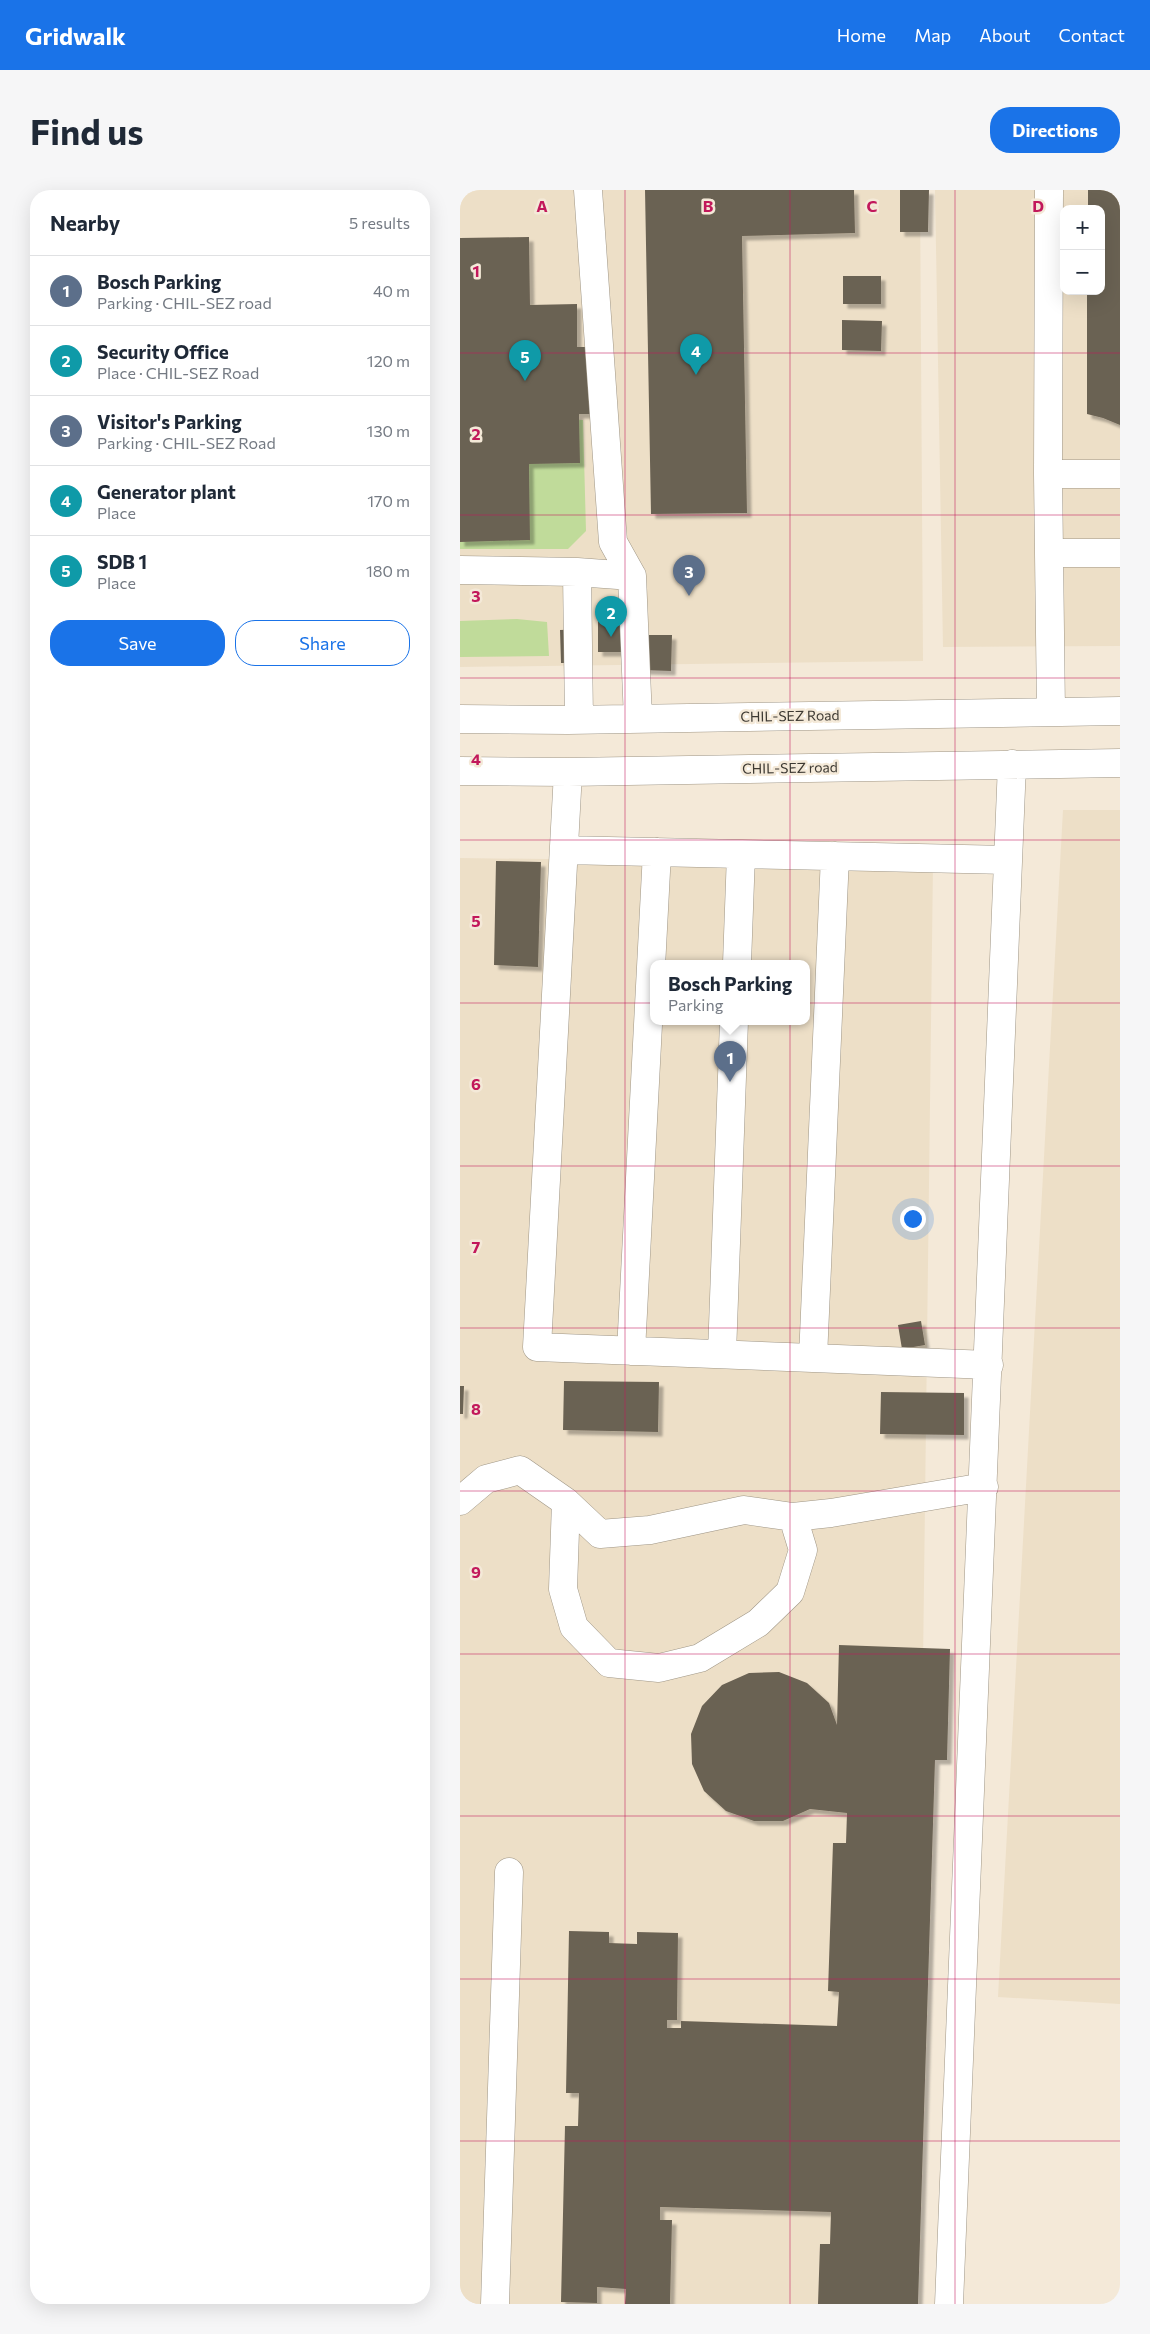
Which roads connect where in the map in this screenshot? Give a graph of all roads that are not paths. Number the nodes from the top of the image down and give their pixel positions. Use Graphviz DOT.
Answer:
graph roads {
  1 [pos="588,190"];
  2 [pos="1049,190"];
  3 [pos="1048,474"];
  4 [pos="1120,474"];
  5 [pos="1049,553"];
  6 [pos="1120,553"];
  7 [pos="460,570"];
  8 [pos="577,572"];
  9 [pos="632,576"];
  10 [pos="1120,711"];
  11 [pos="1050,712"];
  12 [pos="460,719"];
  13 [pos="638,719"];
  14 [pos="579,720"];
  15 [pos="1120,763"];
  16 [pos="1012,764"];
  17 [pos="460,771"];
  18 [pos="568,772"];
  19 [pos="564,850"];
  20 [pos="657,852"];
  21 [pos="741,854"];
  22 [pos="835,856"];
  23 [pos="1008,860"];
  24 [pos="652,960"];
  25 [pos="736,960"];
  26 [pos="650,992"];
  27 [pos="734,1025"];
  28 [pos="632,1351"];
  29 [pos="722,1354"];
  30 [pos="813,1358"];
  31 [pos="988,1365"];
  32 [pos="984,1488"];
  33 [pos="460,1501"];
  34 [pos="566,1502"];
  35 [pos="793,1517"];
  36 [pos="509,1872"];
  37 [pos="495,2304"];
  38 [pos="949,2304"];
  1 -- 9 [label="street"];
  2 -- 3 [label="street"];
  3 -- 4 [label="street"];
  3 -- 5 [label="street"];
  5 -- 6 [label="street"];
  5 -- 11 [label="street"];
  7 -- 8 [label="street"];
  8 -- 9 [label="street"];
  8 -- 14 [label="street"];
  9 -- 13 [label="street"];
  10 -- 11 [label="street, CHIL-SEZ Road"];
  11 -- 13 [label="street, CHIL-SEZ Road"];
  12 -- 14 [label="street, CHIL-SEZ Road"];
  13 -- 14 [label="street, CHIL-SEZ Road"];
  15 -- 16 [label="street, CHIL-SEZ road"];
  16 -- 18 [label="street, CHIL-SEZ road"];
  16 -- 23 [label="street"];
  17 -- 18 [label="street, CHIL-SEZ road"];
  18 -- 19 [label="street"];
  19 -- 20 [label="street"];
  19 -- 28 [label="street"];
  20 -- 21 [label="street"];
  20 -- 24 [label="street"];
  21 -- 22 [label="street"];
  21 -- 25 [label="street"];
  22 -- 23 [label="street"];
  22 -- 30 [label="street"];
  23 -- 31 [label="street"];
  26 -- 28 [label="street"];
  27 -- 29 [label="street"];
  28 -- 29 [label="street"];
  29 -- 30 [label="street"];
  30 -- 31 [label="street"];
  31 -- 32 [label="street"];
  32 -- 35 [label="street"];
  32 -- 38 [label="street"];
  33 -- 34 [label="street"];
  34 -- 35 [label="street"];
  34 -- 35 [label="street"];
  36 -- 37 [label="street"];
}
